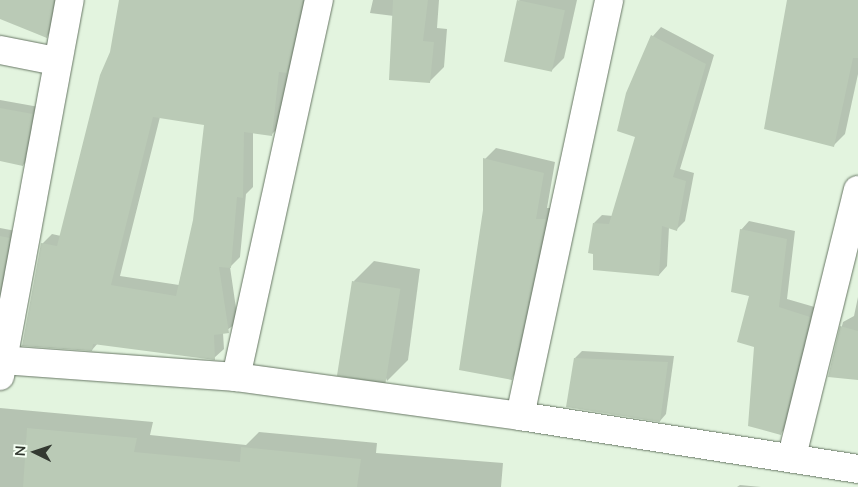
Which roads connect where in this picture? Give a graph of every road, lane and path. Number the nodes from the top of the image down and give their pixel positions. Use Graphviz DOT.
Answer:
graph roads {
  1 [pos="70,0"];
  2 [pos="319,0"];
  3 [pos="610,0"];
  4 [pos="0,50"];
  5 [pos="56,60"];
  6 [pos="858,190"];
  7 [pos="1,365"];
  8 [pos="236,377"];
  9 [pos="520,416"];
  10 [pos="792,456"];
  11 [pos="858,469"];
  1 -- 5 [label="street"];
  2 -- 8 [label="street"];
  3 -- 9 [label="street"];
  4 -- 5 [label="street"];
  5 -- 7 [label="street"];
  6 -- 10 [label="street"];
  7 -- 8 [label="street"];
  8 -- 9 [label="street"];
  9 -- 10 [label="street"];
  10 -- 11 [label="street"];
}
